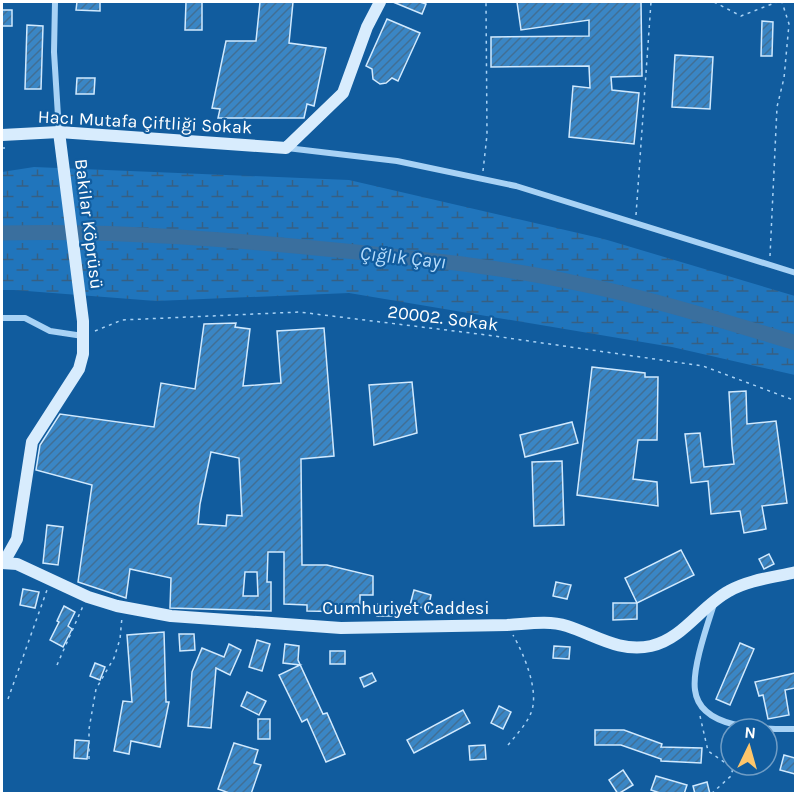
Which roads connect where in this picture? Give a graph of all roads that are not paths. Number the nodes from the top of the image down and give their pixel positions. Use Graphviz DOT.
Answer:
graph roads {
  1 [pos="55,2"];
  2 [pos="380,2"];
  3 [pos="59,132"];
  4 [pos="2,135"];
  5 [pos="286,148"];
  6 [pos="795,273"];
  7 [pos="2,318"];
  8 [pos="83,336"];
  9 [pos="3,563"];
  10 [pos="795,572"];
  11 [pos="715,602"];
  12 [pos="795,729"];
  1 -- 3 [label="street"];
  2 -- 5 [label="street"];
  3 -- 4 [label="street, Hacı Mutafa Çiftliği Sokak"];
  3 -- 5 [label="street, Hacı Mutafa Çiftliği Sokak"];
  3 -- 8 [label="street, Bakilar Köprüsü"];
  5 -- 6 [label="street"];
  7 -- 8 [label="street"];
  8 -- 9 [label="street, Bakilar Köprüsü"];
  9 -- 11 [label="street, Cumhuriyet Caddesi"];
  10 -- 11 [label="street, Cumhuriyet Caddesi"];
  11 -- 12 [label="street"];
}
